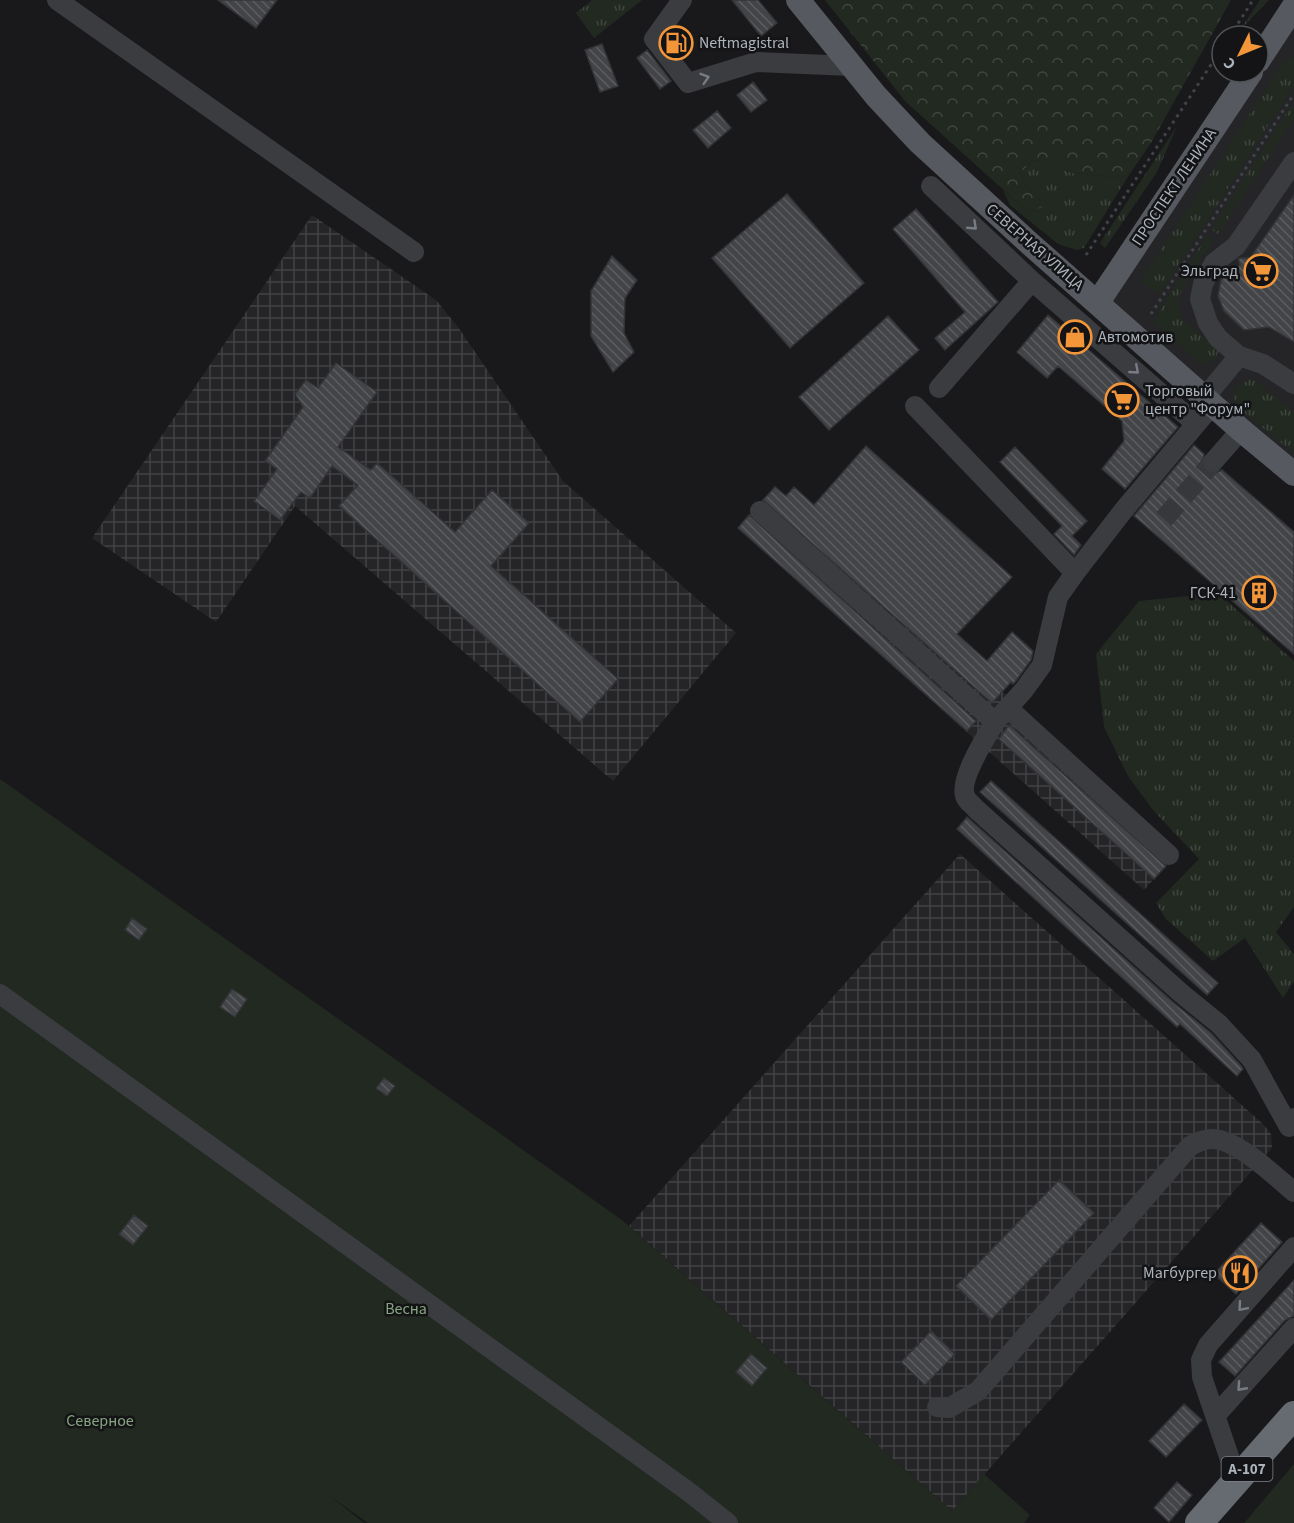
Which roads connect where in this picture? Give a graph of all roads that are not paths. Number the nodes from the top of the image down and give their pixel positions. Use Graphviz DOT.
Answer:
graph roads {
  1 [pos="57,0"];
  2 [pos="682,0"];
  3 [pos="798,0"];
  4 [pos="1294,6"];
  5 [pos="1270,43"];
  6 [pos="851,66"];
  7 [pos="1243,84"];
  8 [pos="1294,162"];
  9 [pos="931,186"];
  10 [pos="414,252"];
  11 [pos="1032,281"];
  12 [pos="1098,302"];
  13 [pos="1239,356"];
  14 [pos="1294,384"];
  15 [pos="939,388"];
  16 [pos="1209,401"];
  17 [pos="915,406"];
  18 [pos="1196,424"];
  19 [pos="1241,430"];
  20 [pos="1213,462"];
  21 [pos="1294,474"];
  22 [pos="760,511"];
  23 [pos="1075,573"];
  24 [pos="1001,715"];
  25 [pos="1168,855"];
  26 [pos="0,994"];
  27 [pos="1294,1118"];
  28 [pos="1294,1192"];
  29 [pos="1294,1247"];
  30 [pos="1294,1328"];
  31 [pos="937,1407"];
  32 [pos="1216,1415"];
  33 [pos="1294,1415"];
  34 [pos="1237,1480"];
  35 [pos="728,1523"];
  36 [pos="1199,1523"];
  1 -- 10 [label="lane"];
  2 -- 6 [label="lane, one-way"];
  3 -- 6 [label="main road, СЕВЕРНАЯ УЛИЦА"];
  4 -- 5 [label="main road"];
  6 -- 12 [label="main road, СЕВЕРНАЯ УЛИЦА"];
  7 -- 12 [label="main road, ПРОСПЕКТ ЛЕНИНА"];
  8 -- 13 [label="lane"];
  9 -- 11 [label="lane, one-way"];
  11 -- 15 [label="lane"];
  11 -- 18 [label="lane, one-way"];
  12 -- 16 [label="main road, СЕВЕРНАЯ УЛИЦА"];
  13 -- 14 [label="lane"];
  13 -- 16 [label="lane"];
  16 -- 18 [label="lane"];
  16 -- 19 [label="main road, СЕВЕРНАЯ УЛИЦА"];
  17 -- 23 [label="lane"];
  18 -- 23 [label="lane"];
  19 -- 20 [label="lane"];
  19 -- 21 [label="main road, СЕВЕРНАЯ УЛИЦА"];
  22 -- 24 [label="lane"];
  23 -- 24 [label="lane"];
  24 -- 25 [label="lane"];
  24 -- 27 [label="lane"];
  26 -- 35 [label="lane"];
  28 -- 31 [label="lane"];
  29 -- 32 [label="lane, one-way"];
  30 -- 32 [label="lane, one-way"];
  32 -- 34 [label="lane"];
  33 -- 34 [label="highway, А-107"];
  34 -- 36 [label="highway, А-107"];
}
